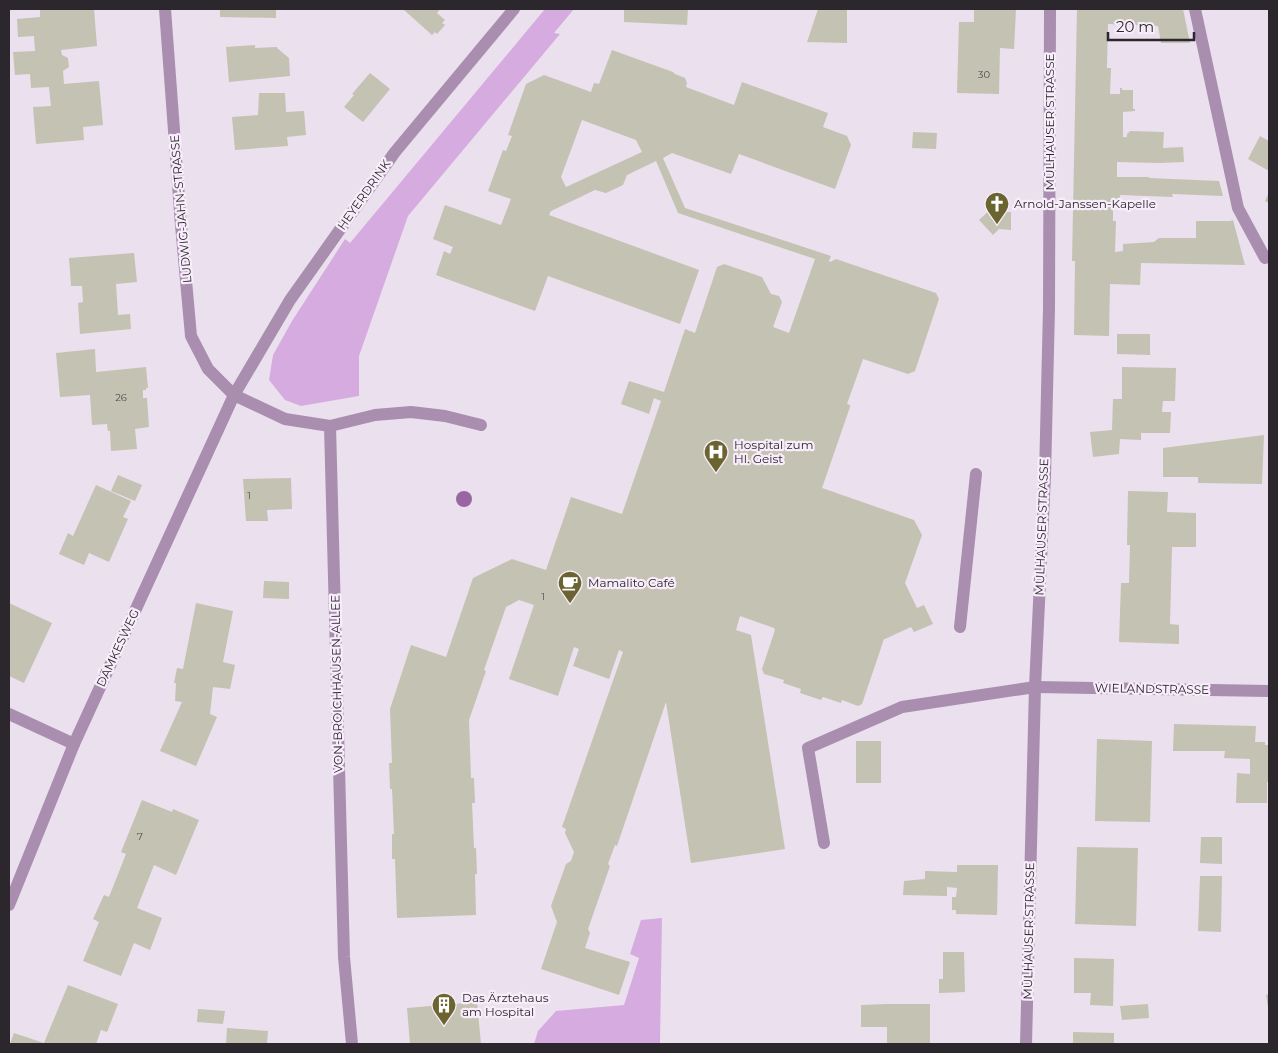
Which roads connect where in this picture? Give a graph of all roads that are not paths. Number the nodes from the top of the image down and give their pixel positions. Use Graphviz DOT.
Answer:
graph roads {
  1 [pos="165,9"];
  2 [pos="514,9"];
  3 [pos="1050,9"];
  4 [pos="1195,9"];
  5 [pos="1265,258"];
  6 [pos="234,395"];
  7 [pos="481,425"];
  8 [pos="330,426"];
  9 [pos="976,474"];
  10 [pos="960,627"];
  11 [pos="1035,687"];
  12 [pos="1269,691"];
  13 [pos="9,714"];
  14 [pos="74,744"];
  15 [pos="824,843"];
  16 [pos="9,905"];
  17 [pos="352,1044"];
  18 [pos="1026,1044"];
  1 -- 6 [label="street, LUDWIG-JAHN-STRASSE"];
  2 -- 6 [label="street, HEYERDRINK"];
  3 -- 11 [label="street, MÜLHAUSER STRASSE"];
  4 -- 5 [label="street"];
  6 -- 8 [label="street"];
  6 -- 14 [label="street, DÄMKESWEG"];
  7 -- 8 [label="street"];
  8 -- 17 [label="street, VON-BROICHHAUSEN-ALLEE"];
  9 -- 10 [label="street"];
  11 -- 12 [label="street, WIELANDSTRASSE"];
  11 -- 15 [label="street, WIELANDSTRASSE"];
  11 -- 18 [label="street, MÜLHAUSER STRASSE"];
  13 -- 14 [label="street"];
  14 -- 16 [label="street, DÄMKESWEG"];
}
